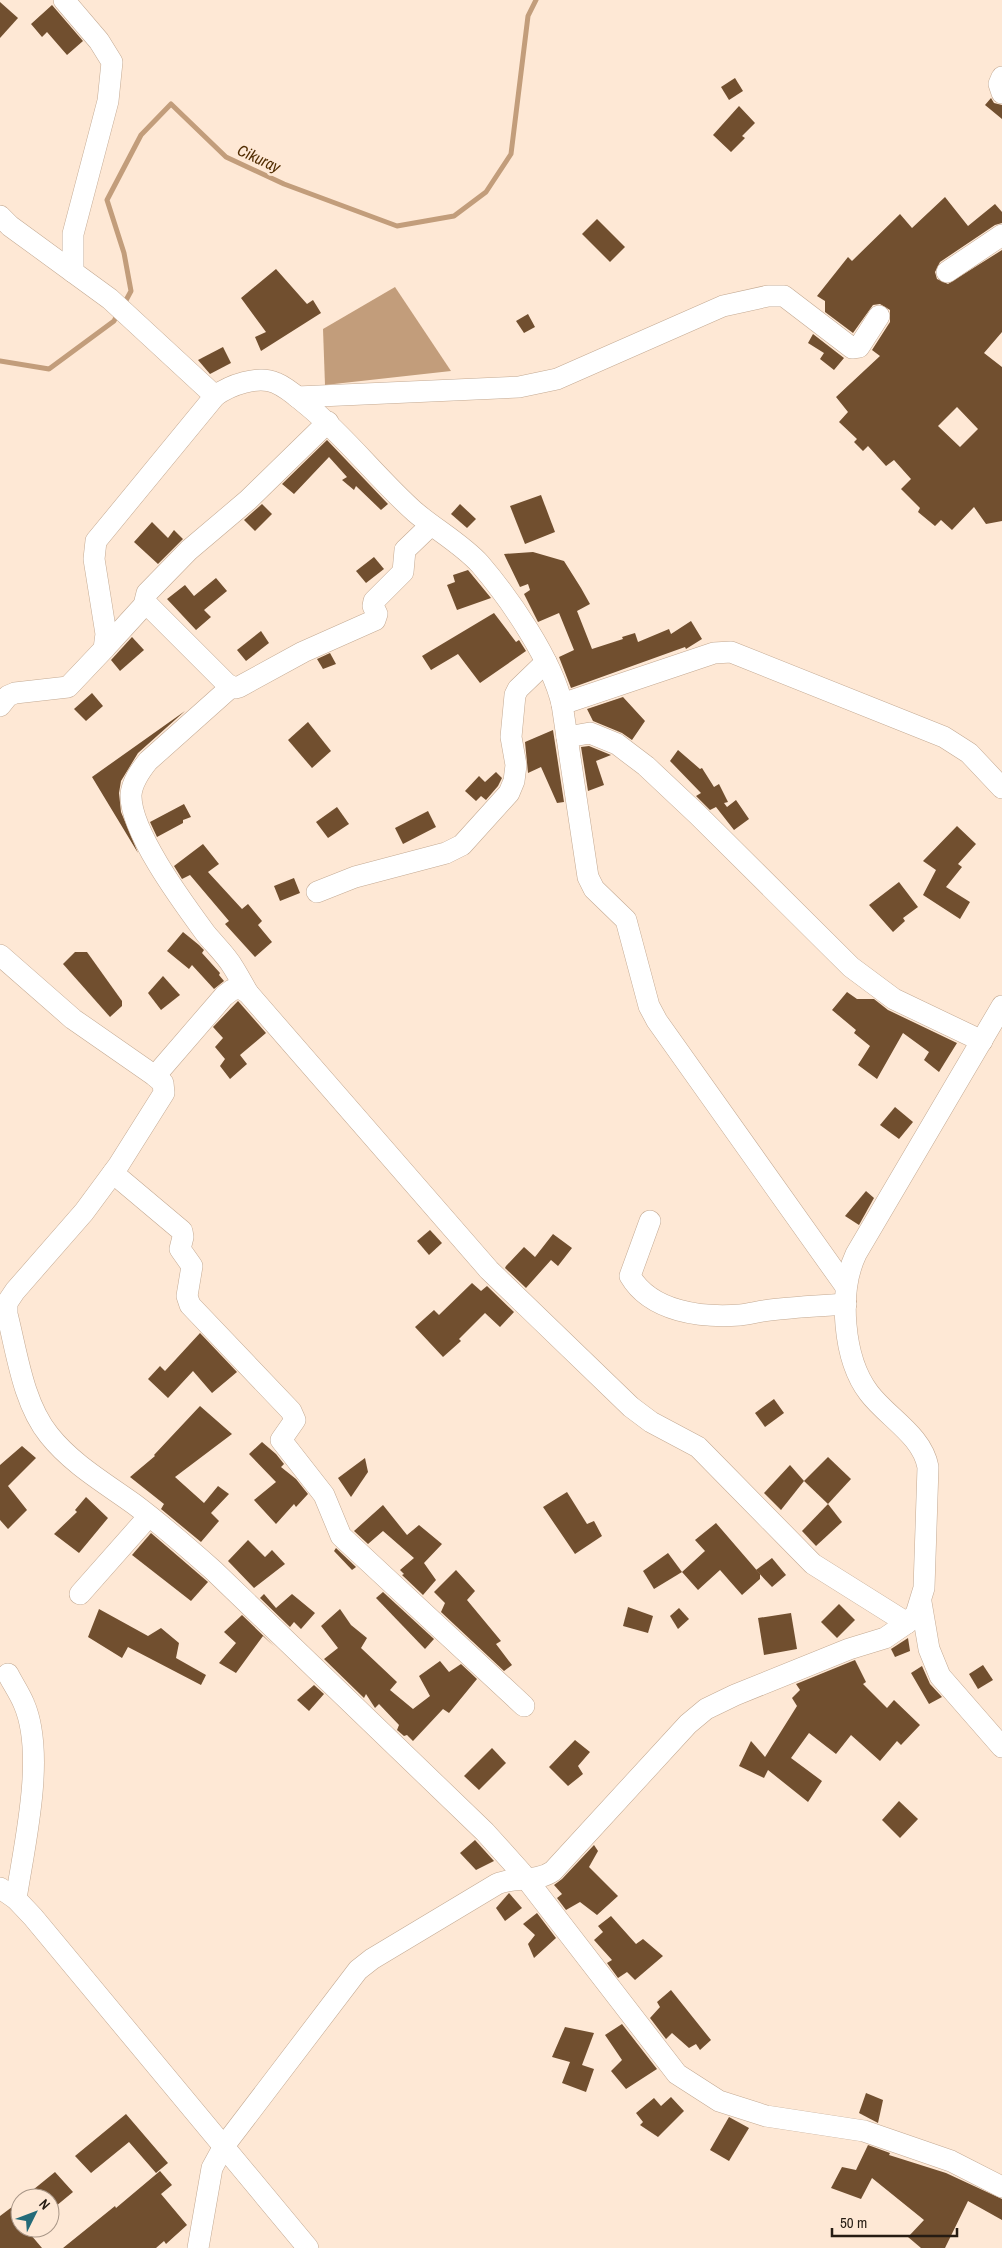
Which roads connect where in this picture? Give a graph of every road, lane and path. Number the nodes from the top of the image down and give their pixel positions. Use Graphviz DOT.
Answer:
graph roads {
  1 [pos="64,0"];
  2 [pos="1002,76"];
  3 [pos="1002,93"];
  4 [pos="0,216"];
  5 [pos="1002,235"];
  6 [pos="73,272"];
  7 [pos="947,272"];
  8 [pos="879,316"];
  9 [pos="216,396"];
  10 [pos="297,397"];
  11 [pos="328,422"];
  12 [pos="431,525"];
  13 [pos="146,603"];
  14 [pos="104,648"];
  15 [pos="546,662"];
  16 [pos="231,687"];
  17 [pos="562,704"];
  18 [pos="0,706"];
  19 [pos="567,737"];
  20 [pos="1002,788"];
  21 [pos="317,892"];
  22 [pos="0,955"];
  23 [pos="248,993"];
  24 [pos="1002,1006"];
  25 [pos="982,1041"];
  26 [pos="155,1076"];
  27 [pos="113,1173"];
  28 [pos="650,1221"];
  29 [pos="846,1296"];
  30 [pos="149,1516"];
  31 [pos="80,1594"];
  32 [pos="921,1602"];
  33 [pos="907,1623"];
  34 [pos="8,1674"];
  35 [pos="524,1706"];
  36 [pos="1002,1747"];
  37 [pos="527,1880"];
  38 [pos="8,1894"];
  39 [pos="224,2146"];
  40 [pos="1002,2187"];
  41 [pos="198,2248"];
  42 [pos="308,2248"];
  1 -- 6 [label="street"];
  2 -- 3 [label="street"];
  4 -- 6 [label="street"];
  5 -- 7 [label="street"];
  6 -- 9 [label="street"];
  8 -- 10 [label="street"];
  9 -- 10 [label="street"];
  9 -- 14 [label="street"];
  10 -- 11 [label="street"];
  11 -- 12 [label="street"];
  11 -- 13 [label="street"];
  12 -- 15 [label="street"];
  12 -- 16 [label="street"];
  13 -- 14 [label="street"];
  13 -- 16 [label="street"];
  14 -- 18 [label="street"];
  15 -- 17 [label="street"];
  15 -- 21 [label="street"];
  16 -- 23 [label="street"];
  17 -- 19 [label="street"];
  17 -- 20 [label="street"];
  19 -- 25 [label="street"];
  19 -- 29 [label="street"];
  22 -- 26 [label="street"];
  23 -- 26 [label="street"];
  23 -- 33 [label="street"];
  24 -- 25 [label="street"];
  25 -- 29 [label="street"];
  26 -- 27 [label="street"];
  27 -- 30 [label="street"];
  27 -- 35 [label="street"];
  28 -- 29 [label="street"];
  29 -- 32 [label="street"];
  30 -- 31 [label="street"];
  30 -- 37 [label="street"];
  32 -- 33 [label="street"];
  32 -- 36 [label="street"];
  33 -- 37 [label="street"];
  34 -- 38 [label="street"];
  37 -- 39 [label="street"];
  37 -- 40 [label="street"];
  38 -- 39 [label="street"];
  39 -- 41 [label="street"];
  39 -- 42 [label="street"];
}
